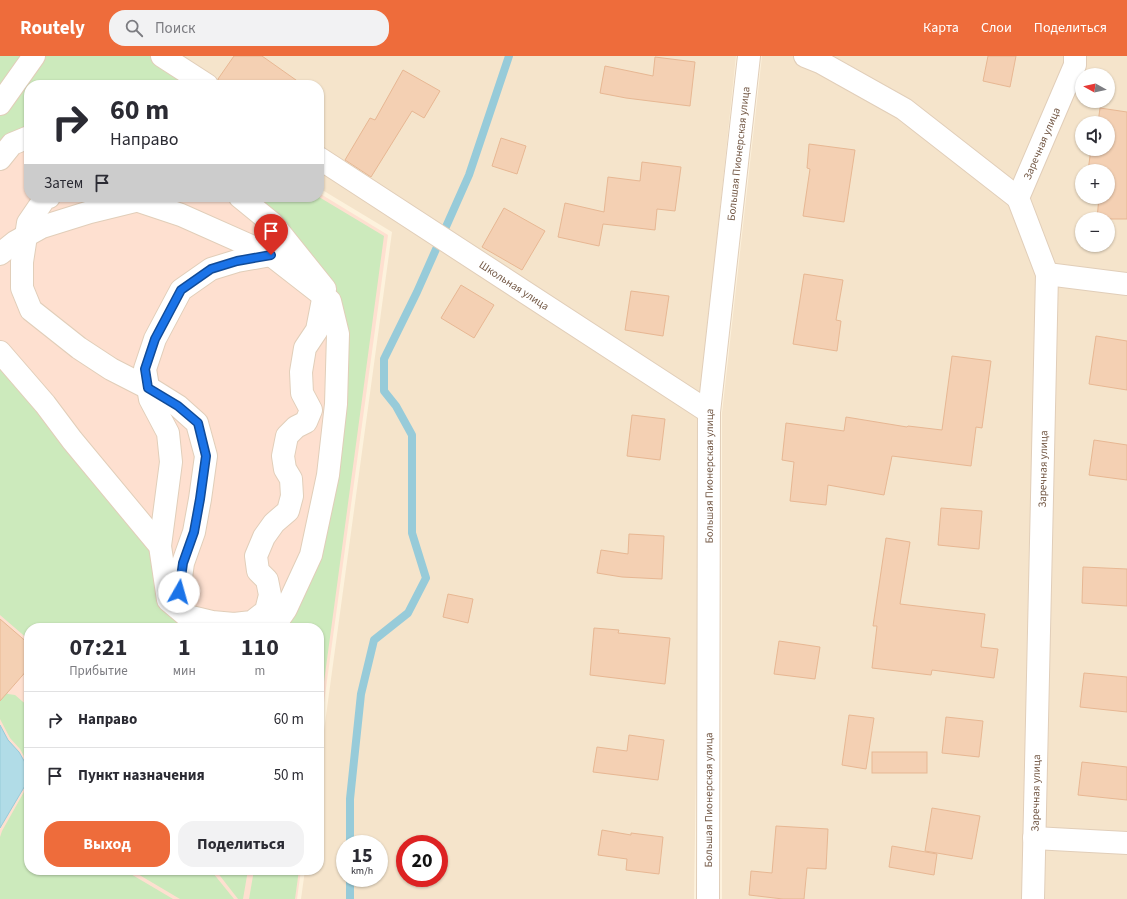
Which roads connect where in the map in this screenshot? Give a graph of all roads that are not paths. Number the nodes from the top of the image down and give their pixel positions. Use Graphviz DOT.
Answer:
graph roads {
  1 [pos="34,56"];
  2 [pos="162,56"];
  3 [pos="749,56"];
  4 [pos="805,56"];
  5 [pos="1075,56"];
  6 [pos="199,80"];
  7 [pos="0,104"];
  8 [pos="24,140"];
  9 [pos="0,159"];
  10 [pos="324,163"];
  11 [pos="1018,198"];
  12 [pos="42,202"];
  13 [pos="124,202"];
  14 [pos="148,202"];
  15 [pos="246,202"];
  16 [pos="26,236"];
  17 [pos="0,254"];
  18 [pos="271,255"];
  19 [pos="1047,274"];
  20 [pos="1127,284"];
  21 [pos="324,297"];
  22 [pos="0,352"];
  23 [pos="148,388"];
  24 [pos="709,412"];
  25 [pos="160,546"];
  26 [pos="189,621"];
  27 [pos="223,623"];
  28 [pos="243,623"];
  29 [pos="276,623"];
  30 [pos="1034,838"];
  31 [pos="1127,843"];
  32 [pos="708,899"];
  33 [pos="1033,899"];
  1 -- 7 [label="street"];
  2 -- 6 [label="street"];
  3 -- 24 [label="street, Большая Пионерская улица"];
  4 -- 11 [label="street"];
  5 -- 11 [label="street, Заречная улица"];
  8 -- 9 [label="street"];
  10 -- 24 [label="street, Школьная улица"];
  11 -- 19 [label="street, Заречная улица"];
  12 -- 16 [label="street"];
  13 -- 16 [label="street"];
  14 -- 18 [label="street"];
  15 -- 21 [label="street"];
  16 -- 17 [label="street"];
  16 -- 23 [label="street"];
  18 -- 21 [label="street"];
  18 -- 23 [label="street"];
  19 -- 20 [label="street"];
  19 -- 30 [label="street, Заречная улица"];
  21 -- 28 [label="street"];
  21 -- 29 [label="street"];
  22 -- 25 [label="street"];
  23 -- 25 [label="street"];
  23 -- 26 [label="street"];
  24 -- 32 [label="street, Большая Пионерская улица"];
  25 -- 26 [label="street"];
  26 -- 27 [label="street"];
  30 -- 31 [label="street"];
  30 -- 33 [label="street, Заречная улица"];
}
